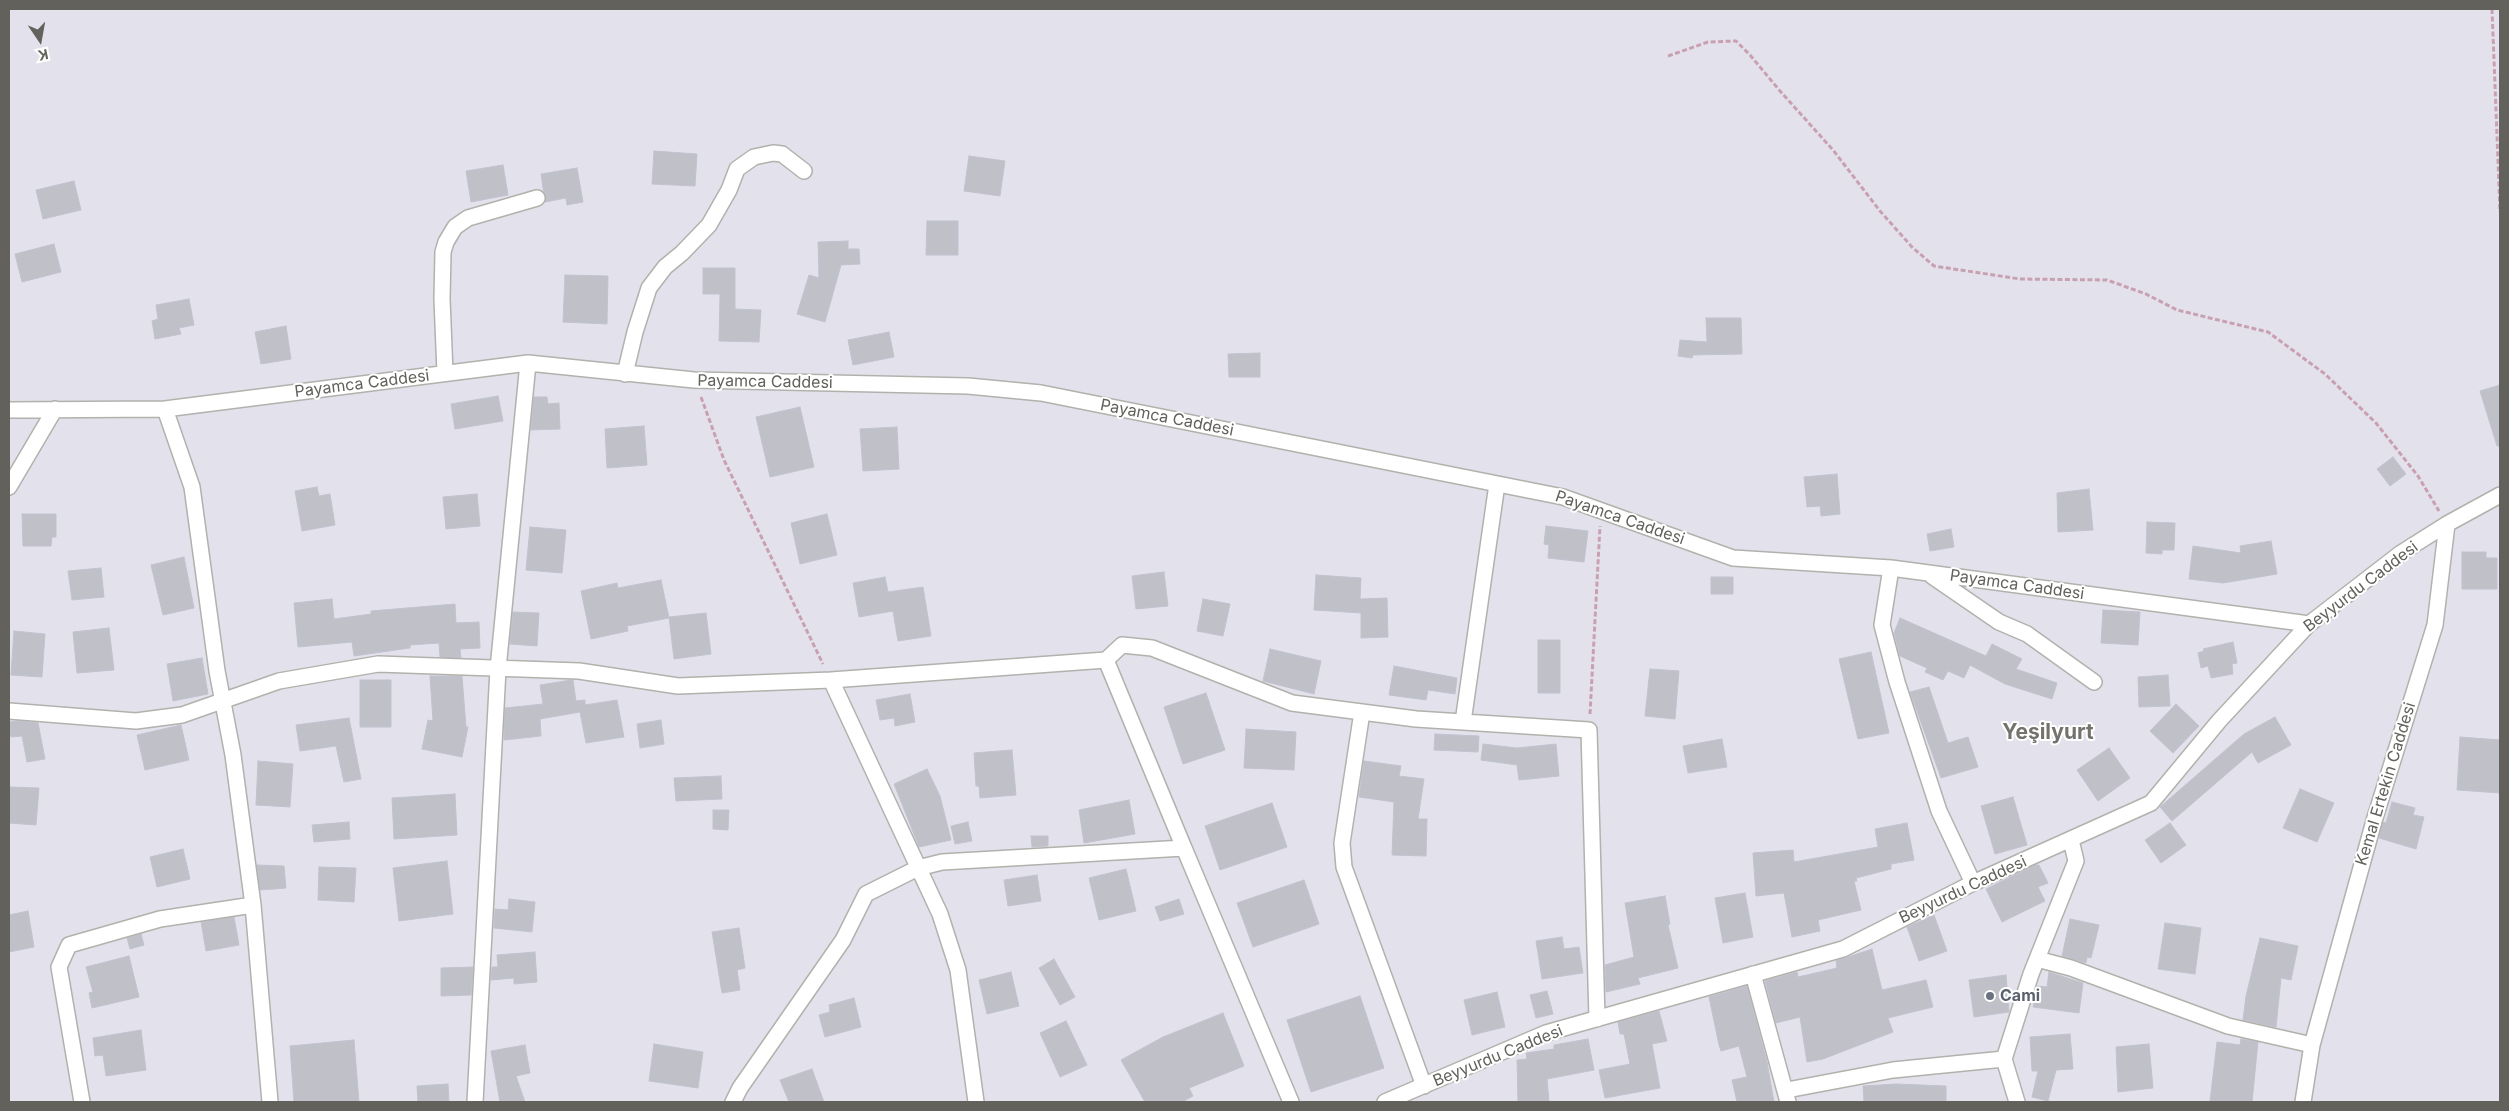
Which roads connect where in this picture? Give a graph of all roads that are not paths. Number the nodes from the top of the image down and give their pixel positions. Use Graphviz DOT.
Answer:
graph roads {
  1 [pos="804,172"];
  2 [pos="536,198"];
  3 [pos="528,362"];
  4 [pos="444,373"];
  5 [pos="625,374"];
  6 [pos="165,408"];
  7 [pos="56,409"];
  8 [pos="9,410"];
  9 [pos="1496,484"];
  10 [pos="9,487"];
  11 [pos="2500,495"];
  12 [pos="2447,524"];
  13 [pos="1891,568"];
  14 [pos="1929,574"];
  15 [pos="2309,624"];
  16 [pos="1106,660"];
  17 [pos="498,668"];
  18 [pos="831,680"];
  19 [pos="2094,682"];
  20 [pos="223,701"];
  21 [pos="9,711"];
  22 [pos="1362,712"];
  23 [pos="1463,722"];
  24 [pos="2071,840"];
  25 [pos="1184,848"];
  26 [pos="918,868"];
  27 [pos="1973,883"];
  28 [pos="253,905"];
  29 [pos="2037,958"];
  30 [pos="1753,974"];
  31 [pos="1597,1019"];
  32 [pos="2312,1045"];
  33 [pos="2004,1059"];
  34 [pos="1424,1086"];
  35 [pos="1787,1096"];
  36 [pos="82,1102"];
  37 [pos="270,1102"];
  38 [pos="475,1102"];
  39 [pos="733,1102"];
  40 [pos="976,1102"];
  41 [pos="1291,1102"];
  42 [pos="1386,1102"];
  43 [pos="2017,1102"];
  44 [pos="2303,1102"];
  1 -- 5 [label="street"];
  2 -- 4 [label="street"];
  3 -- 4 [label="street, Payamca Caddesi"];
  3 -- 5 [label="street, Payamca Caddesi"];
  3 -- 17 [label="street"];
  4 -- 6 [label="street, Payamca Caddesi"];
  5 -- 9 [label="street, Payamca Caddesi"];
  6 -- 7 [label="street, Payamca Caddesi"];
  6 -- 20 [label="street"];
  7 -- 8 [label="street, Payamca Caddesi"];
  7 -- 10 [label="street"];
  9 -- 13 [label="street, Payamca Caddesi"];
  9 -- 23 [label="street"];
  11 -- 12 [label="street"];
  12 -- 15 [label="street, Beyyurdu Caddesi"];
  12 -- 32 [label="street, Kemal Ertekin Caddesi"];
  13 -- 14 [label="street, Payamca Caddesi"];
  13 -- 27 [label="street"];
  14 -- 15 [label="street, Payamca Caddesi"];
  14 -- 19 [label="street"];
  15 -- 24 [label="street, Beyyurdu Caddesi"];
  16 -- 18 [label="street"];
  16 -- 22 [label="street"];
  16 -- 25 [label="street"];
  17 -- 18 [label="street"];
  17 -- 20 [label="street"];
  17 -- 38 [label="street"];
  18 -- 26 [label="street"];
  20 -- 21 [label="street"];
  20 -- 28 [label="street"];
  22 -- 23 [label="street"];
  22 -- 34 [label="street"];
  23 -- 31 [label="street"];
  24 -- 27 [label="street, Beyyurdu Caddesi"];
  24 -- 29 [label="street"];
  25 -- 26 [label="street"];
  25 -- 41 [label="street"];
  26 -- 39 [label="street"];
  26 -- 40 [label="street"];
  27 -- 30 [label="street, Beyyurdu Caddesi"];
  28 -- 36 [label="street"];
  28 -- 37 [label="street"];
  29 -- 32 [label="street"];
  29 -- 33 [label="street"];
  30 -- 31 [label="street, Beyyurdu Caddesi"];
  30 -- 35 [label="street"];
  31 -- 34 [label="street, Beyyurdu Caddesi"];
  32 -- 44 [label="street, Kemal Ertekin Caddesi"];
  33 -- 35 [label="street"];
  33 -- 43 [label="street"];
  34 -- 42 [label="street, Beyyurdu Caddesi"];
}
